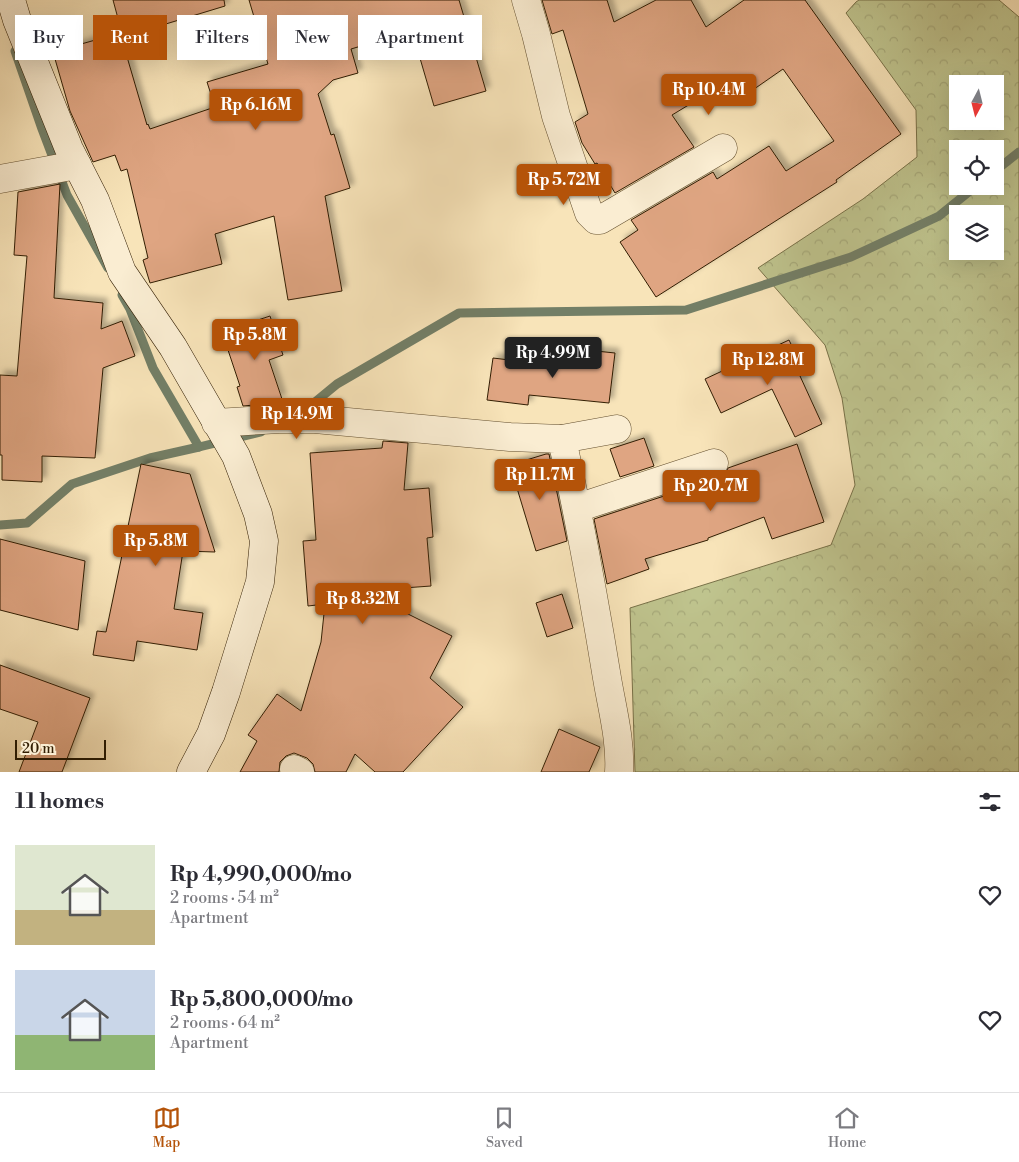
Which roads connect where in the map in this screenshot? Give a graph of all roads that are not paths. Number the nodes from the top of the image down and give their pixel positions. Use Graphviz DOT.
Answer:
graph roads {
  1 [pos="11,0"];
  2 [pos="526,0"];
  3 [pos="723,148"];
  4 [pos="62,168"];
  5 [pos="0,179"];
  6 [pos="218,427"];
  7 [pos="617,429"];
  8 [pos="562,439"];
  9 [pos="714,463"];
  10 [pos="577,508"];
  11 [pos="191,772"];
  12 [pos="619,772"];
  1 -- 4 [label="street"];
  2 -- 3 [label="street"];
  4 -- 5 [label="street"];
  4 -- 6 [label="street"];
  6 -- 8 [label="street"];
  6 -- 11 [label="street"];
  7 -- 8 [label="street"];
  8 -- 10 [label="street"];
  9 -- 10 [label="street"];
  10 -- 12 [label="street"];
}
